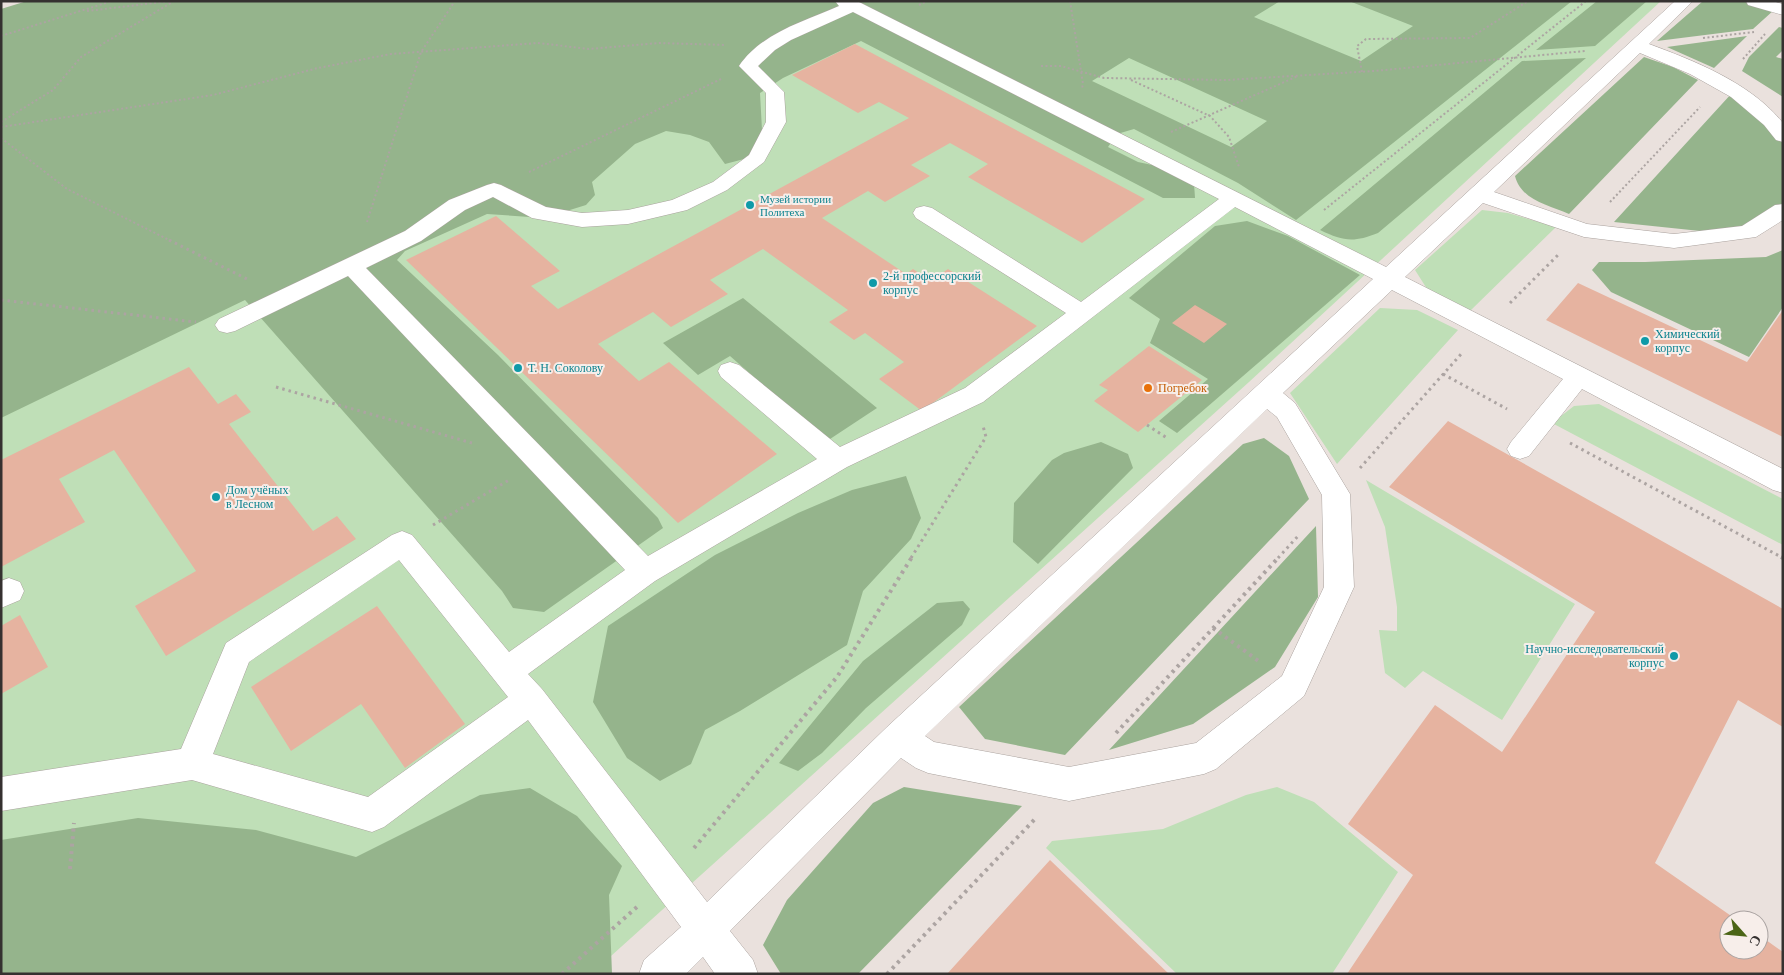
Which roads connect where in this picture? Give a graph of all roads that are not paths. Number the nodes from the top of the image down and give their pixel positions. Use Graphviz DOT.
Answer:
graph roads {
  1 [pos="1685,1"];
  2 [pos="1754,1"];
  3 [pos="848,4"];
  4 [pos="1783,10"];
  5 [pos="1637,46"];
  6 [pos="1783,136"];
  7 [pos="1479,194"];
  8 [pos="1234,198"];
  9 [pos="1783,210"];
  10 [pos="924,213"];
  11 [pos="352,267"];
  12 [pos="1389,278"];
  13 [pos="1082,313"];
  14 [pos="227,326"];
  15 [pos="730,371"];
  16 [pos="1579,376"];
  17 [pos="1266,393"];
  18 [pos="1520,448"];
  19 [pos="837,460"];
  20 [pos="1783,482"];
  21 [pos="645,572"];
  22 [pos="506,672"];
  23 [pos="531,699"];
  24 [pos="898,738"];
  25 [pos="192,764"];
  26 [pos="1,794"];
  27 [pos="704,931"];
  28 [pos="658,974"];
  29 [pos="739,974"];
  1 -- 5 [label="lane"];
  2 -- 4 [label="lane"];
  3 -- 8 [label="lane"];
  3 -- 11 [label="lane"];
  5 -- 6 [label="lane"];
  5 -- 7 [label="lane"];
  7 -- 9 [label="lane"];
  7 -- 12 [label="lane"];
  8 -- 12 [label="lane"];
  8 -- 13 [label="lane"];
  10 -- 13 [label="lane"];
  11 -- 14 [label="lane"];
  11 -- 21 [label="lane"];
  12 -- 16 [label="lane"];
  12 -- 17 [label="lane"];
  13 -- 19 [label="lane"];
  15 -- 19 [label="lane"];
  16 -- 18 [label="lane"];
  16 -- 20 [label="lane"];
  17 -- 24 [label="lane"];
  17 -- 24 [label="lane"];
  19 -- 21 [label="lane"];
  21 -- 22 [label="lane"];
  22 -- 23 [label="lane"];
  22 -- 25 [label="lane"];
  23 -- 25 [label="lane"];
  23 -- 27 [label="lane"];
  24 -- 27 [label="lane"];
  25 -- 26 [label="lane"];
  27 -- 28 [label="lane"];
  27 -- 29 [label="lane"];
}
